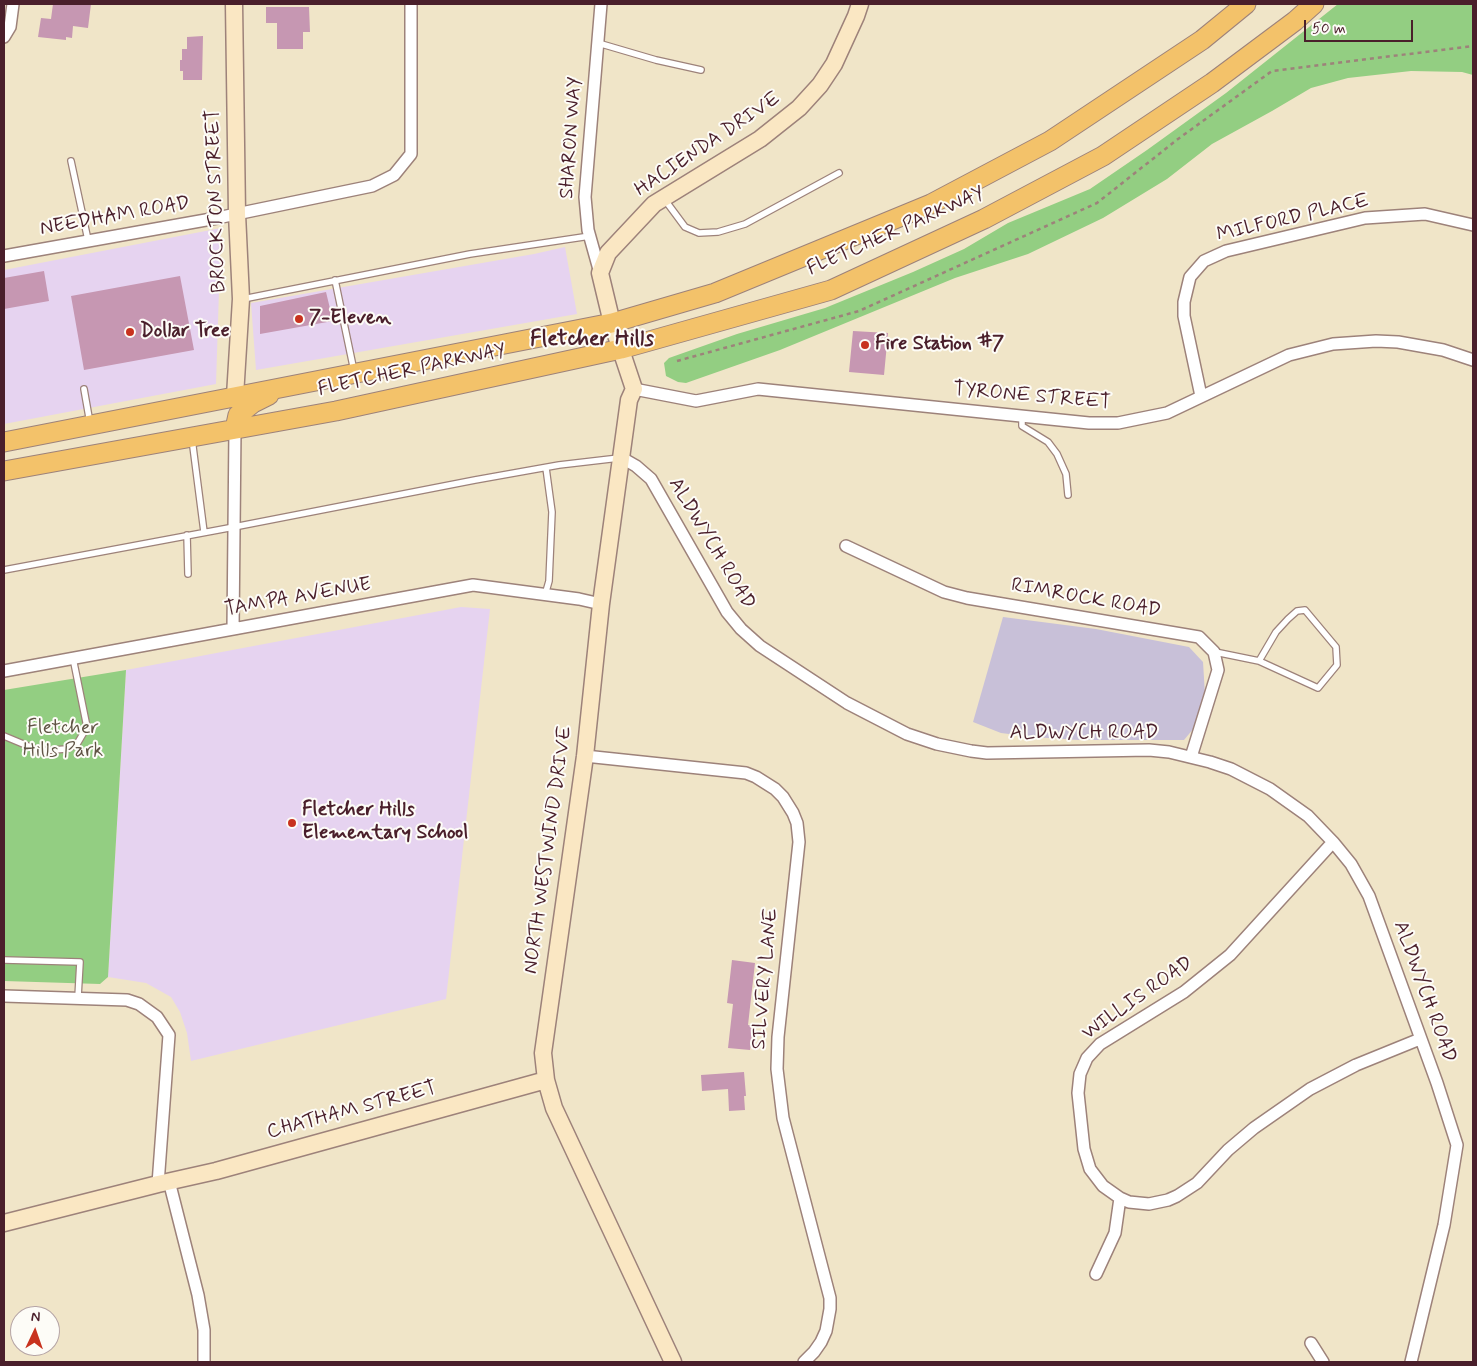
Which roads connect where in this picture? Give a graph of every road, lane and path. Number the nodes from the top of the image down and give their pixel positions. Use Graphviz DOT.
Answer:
graph roads {
  1 [pos="13,4"];
  2 [pos="234,4"];
  3 [pos="411,4"];
  4 [pos="601,4"];
  5 [pos="860,4"];
  6 [pos="1246,4"];
  7 [pos="1314,4"];
  8 [pos="4,37"];
  9 [pos="598,43"];
  10 [pos="1473,46"];
  11 [pos="701,70"];
  12 [pos="71,161"];
  13 [pos="839,173"];
  14 [pos="664,198"];
  15 [pos="237,214"];
  16 [pos="1473,225"];
  17 [pos="590,236"];
  18 [pos="88,240"];
  19 [pos="4,256"];
  20 [pos="600,273"];
  21 [pos="335,280"];
  22 [pos="241,299"];
  23 [pos="612,323"];
  24 [pos="621,349"];
  25 [pos="1473,360"];
  26 [pos="677,361"];
  27 [pos="354,373"];
  28 [pos="286,386"];
  29 [pos="84,389"];
  30 [pos="634,389"];
  31 [pos="235,396"];
  32 [pos="1201,396"];
  33 [pos="1022,416"];
  34 [pos="91,425"];
  35 [pos="235,429"];
  36 [pos="192,437"];
  37 [pos="4,442"];
  38 [pos="622,458"];
  39 [pos="546,468"];
  40 [pos="4,471"];
  41 [pos="1068,495"];
  42 [pos="234,527"];
  43 [pos="204,532"];
  44 [pos="187,535"];
  45 [pos="846,546"];
  46 [pos="4,570"];
  47 [pos="188,574"];
  48 [pos="545,596"];
  49 [pos="601,604"];
  50 [pos="233,628"];
  51 [pos="1214,652"];
  52 [pos="73,658"];
  53 [pos="1259,661"];
  54 [pos="4,671"];
  55 [pos="4,736"];
  56 [pos="585,756"];
  57 [pos="1191,757"];
  58 [pos="1333,842"];
  59 [pos="4,960"];
  60 [pos="4,996"];
  61 [pos="78,998"];
  62 [pos="1420,1039"];
  63 [pos="546,1080"];
  64 [pos="163,1182"];
  65 [pos="1120,1198"];
  66 [pos="4,1223"];
  67 [pos="1096,1274"];
  68 [pos="1311,1343"];
  69 [pos="204,1362"];
  70 [pos="673,1362"];
  71 [pos="804,1362"];
  72 [pos="1323,1362"];
  73 [pos="1411,1362"];
  1 -- 8 [label="street"];
  2 -- 15 [label="street, BROCKTON STREET"];
  3 -- 15 [label="street, NEEDHAM ROAD"];
  4 -- 9 [label="street, SHARON WAY"];
  5 -- 14 [label="street, HACIENDA DRIVE"];
  6 -- 23 [label="main road, FLETCHER PARKWAY"];
  7 -- 24 [label="main road, FLETCHER PARKWAY"];
  9 -- 11 [label="lane"];
  9 -- 17 [label="street, SHARON WAY"];
  10 -- 26 [label="path"];
  12 -- 18 [label="lane"];
  13 -- 14 [label="lane"];
  14 -- 20 [label="street, HACIENDA DRIVE"];
  15 -- 18 [label="street, NEEDHAM ROAD"];
  15 -- 22 [label="street, BROCKTON STREET"];
  16 -- 32 [label="street, MILFORD PLACE"];
  17 -- 20 [label="street, SHARON WAY"];
  17 -- 21 [label="lane"];
  18 -- 19 [label="street, NEEDHAM ROAD"];
  20 -- 23 [label="street"];
  21 -- 22 [label="lane"];
  21 -- 27 [label="lane"];
  22 -- 31 [label="street, BROCKTON STREET"];
  23 -- 24 [label="street"];
  23 -- 27 [label="main road, FLETCHER PARKWAY"];
  24 -- 30 [label="street"];
  24 -- 35 [label="main road, FLETCHER PARKWAY"];
  25 -- 32 [label="street, TYRONE STREET"];
  27 -- 28 [label="main road, FLETCHER PARKWAY"];
  28 -- 31 [label="main road, FLETCHER PARKWAY"];
  28 -- 35 [label="main road"];
  29 -- 34 [label="lane"];
  30 -- 33 [label="street, TYRONE STREET"];
  30 -- 38 [label="street, NORTH WESTWIND DRIVE"];
  31 -- 34 [label="main road, FLETCHER PARKWAY"];
  31 -- 36 [label="main road"];
  32 -- 33 [label="street, TYRONE STREET"];
  33 -- 41 [label="lane"];
  34 -- 37 [label="main road, FLETCHER PARKWAY"];
  35 -- 36 [label="main road, FLETCHER PARKWAY"];
  35 -- 42 [label="street"];
  36 -- 40 [label="main road, FLETCHER PARKWAY"];
  36 -- 43 [label="lane"];
  38 -- 39 [label="lane"];
  38 -- 49 [label="street, NORTH WESTWIND DRIVE"];
  38 -- 57 [label="street, ALDWYCH ROAD"];
  39 -- 42 [label="lane"];
  39 -- 48 [label="lane"];
  42 -- 43 [label="lane"];
  42 -- 50 [label="street"];
  43 -- 44 [label="lane"];
  44 -- 46 [label="lane"];
  44 -- 47 [label="lane"];
  45 -- 51 [label="street, RIMROCK ROAD"];
  48 -- 49 [label="street, TAMPA AVENUE"];
  48 -- 50 [label="street, TAMPA AVENUE"];
  49 -- 56 [label="street, NORTH WESTWIND DRIVE"];
  50 -- 52 [label="street, TAMPA AVENUE"];
  51 -- 53 [label="lane"];
  51 -- 57 [label="street"];
  52 -- 54 [label="street, TAMPA AVENUE"];
  52 -- 55 [label="lane"];
  53 -- 53 [label="lane"];
  56 -- 63 [label="street, NORTH WESTWIND DRIVE"];
  56 -- 71 [label="street, SILVERY LANE"];
  57 -- 58 [label="street, ALDWYCH ROAD"];
  58 -- 62 [label="street, ALDWYCH ROAD"];
  58 -- 65 [label="street, WILLIS ROAD"];
  59 -- 61 [label="lane"];
  60 -- 61 [label="street"];
  61 -- 64 [label="street"];
  62 -- 65 [label="street, WILLIS ROAD"];
  62 -- 73 [label="street, ALDWYCH ROAD"];
  63 -- 64 [label="street, CHATHAM STREET"];
  63 -- 70 [label="street, NORTH WESTWIND DRIVE"];
  64 -- 66 [label="street, CHATHAM STREET"];
  64 -- 69 [label="street"];
  65 -- 67 [label="street"];
  68 -- 72 [label="street"];
}
